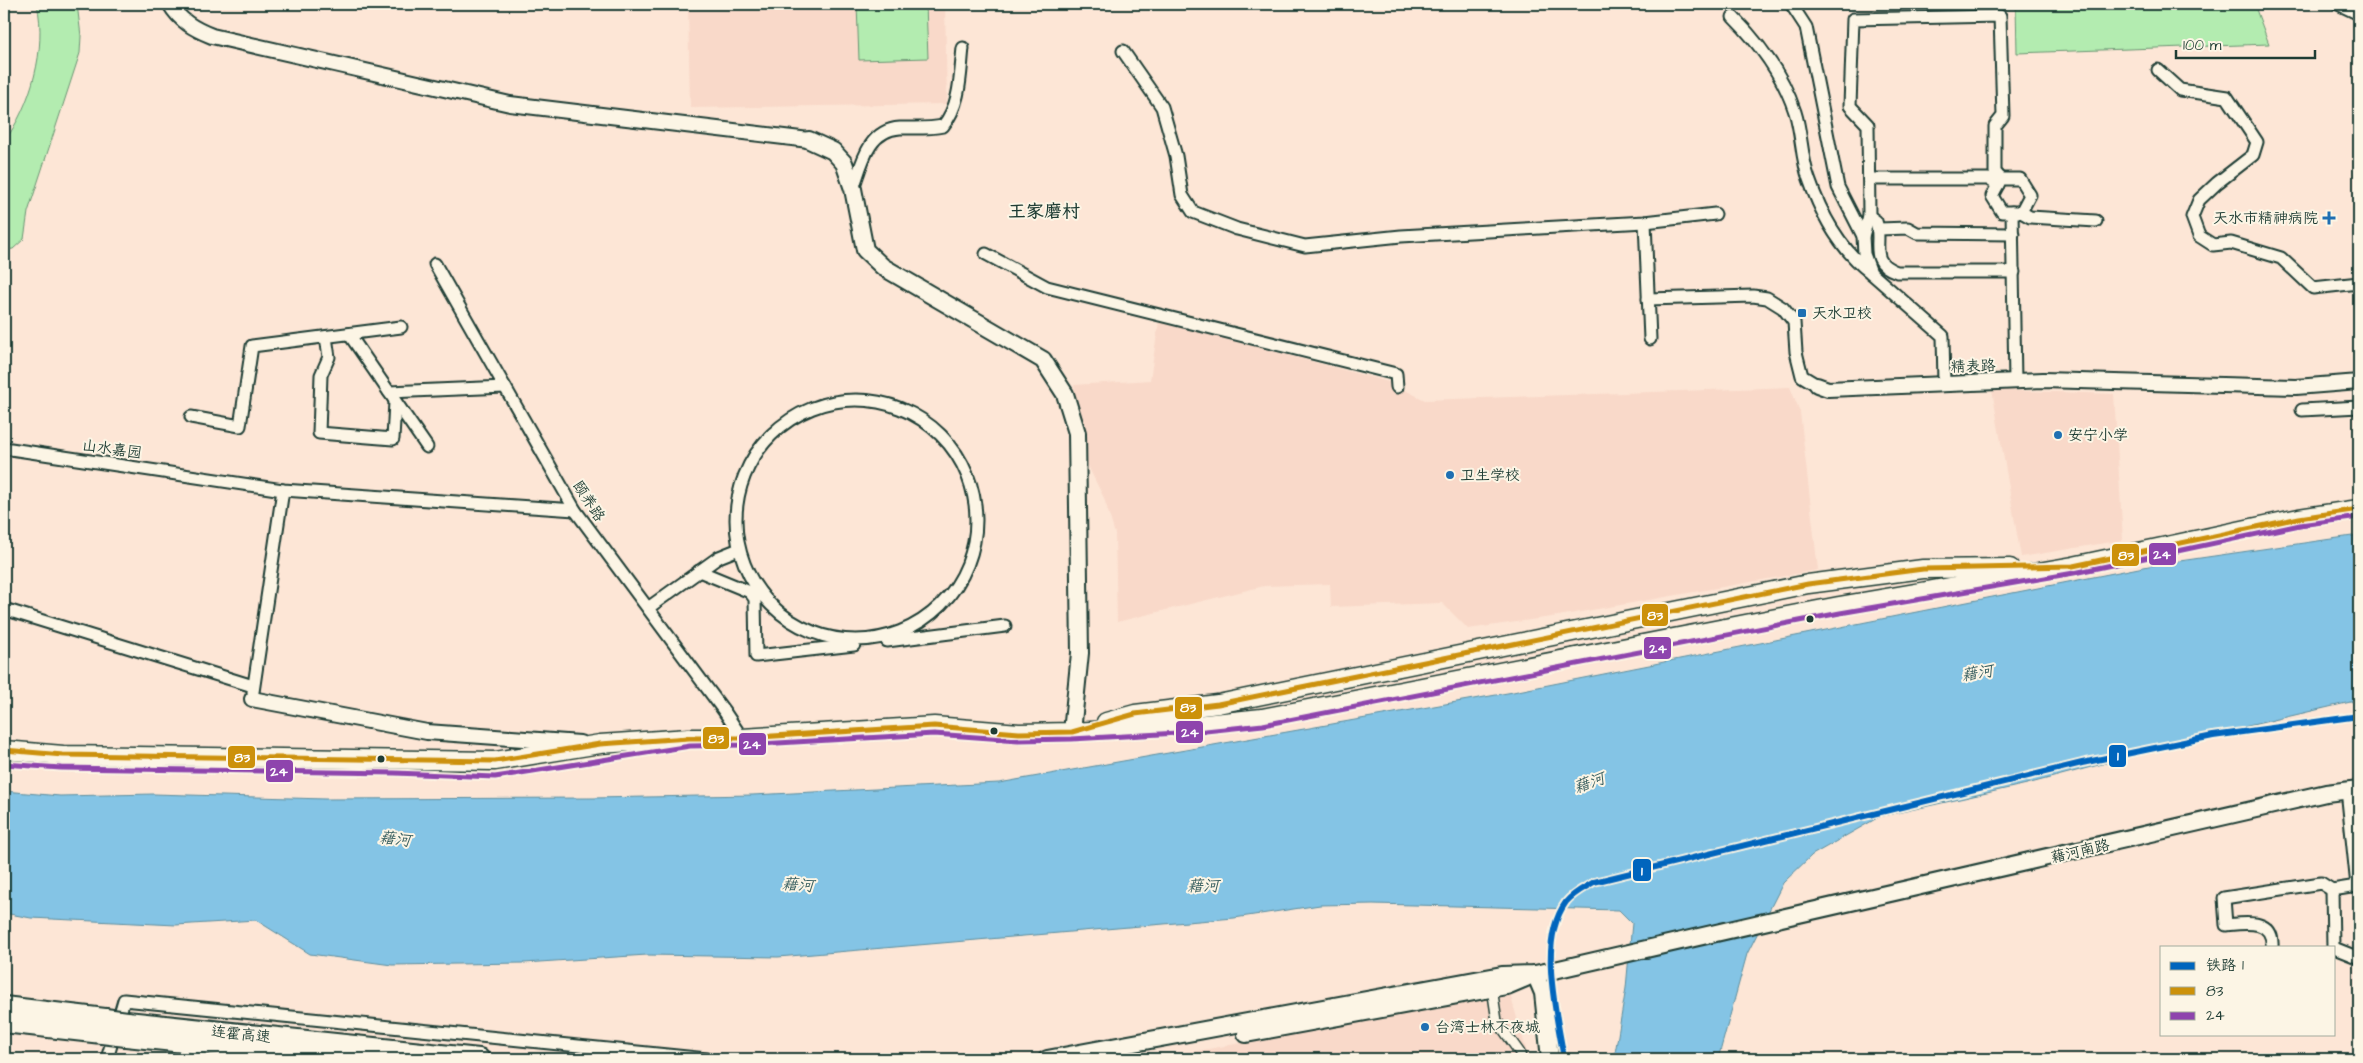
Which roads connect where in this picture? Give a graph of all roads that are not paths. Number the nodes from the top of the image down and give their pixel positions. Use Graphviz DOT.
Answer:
graph roads {
  1 [pos="170,4"];
  2 [pos="1791,4"];
  3 [pos="2338,4"];
  4 [pos="2359,14"];
  5 [pos="1733,18"];
  6 [pos="963,48"];
  7 [pos="1123,51"];
  8 [pos="2158,70"];
  9 [pos="809,140"];
  10 [pos="1869,179"];
  11 [pos="1999,182"];
  12 [pos="853,189"];
  13 [pos="2017,212"];
  14 [pos="1715,214"];
  15 [pos="1869,216"];
  16 [pos="2096,221"];
  17 [pos="1645,222"];
  18 [pos="1879,229"];
  19 [pos="2013,234"];
  20 [pos="1863,236"];
  21 [pos="986,254"];
  22 [pos="435,264"];
  23 [pos="2014,272"];
  24 [pos="1871,273"];
  25 [pos="2359,282"];
  26 [pos="1648,299"];
  27 [pos="401,327"];
  28 [pos="350,334"];
  29 [pos="326,337"];
  30 [pos="1650,339"];
  31 [pos="2015,381"];
  32 [pos="2359,382"];
  33 [pos="1944,383"];
  34 [pos="1817,385"];
  35 [pos="505,387"];
  36 [pos="1397,387"];
  37 [pos="392,397"];
  38 [pos="2359,407"];
  39 [pos="2302,410"];
  40 [pos="191,417"];
  41 [pos="427,447"];
  42 [pos="4,448"];
  43 [pos="283,490"];
  44 [pos="2359,509"];
  45 [pos="575,510"];
  46 [pos="739,550"];
  47 [pos="2073,566"];
  48 [pos="699,571"];
  49 [pos="648,608"];
  50 [pos="4,609"];
  51 [pos="1005,626"];
  52 [pos="252,692"];
  53 [pos="1072,732"];
  54 [pos="689,738"];
  55 [pos="742,738"];
  56 [pos="600,744"];
  57 [pos="4,750"];
  58 [pos="4,756"];
  59 [pos="2353,790"];
  60 [pos="2332,890"];
  61 [pos="2272,946"];
  62 [pos="2334,946"];
  63 [pos="2336,949"];
  64 [pos="2359,958"];
  65 [pos="1535,974"];
  66 [pos="1492,988"];
  67 [pos="4,1007"];
  68 [pos="4,1022"];
  69 [pos="103,1026"];
  70 [pos="127,1029"];
  71 [pos="107,1059"];
  72 [pos="347,1059"];
  73 [pos="479,1059"];
  74 [pos="707,1059"];
  75 [pos="1047,1059"];
  76 [pos="1108,1059"];
  77 [pos="1521,1059"];
  78 [pos="1550,1059"];
  1 -- 9 [label="street"];
  2 -- 20 [label="street"];
  3 -- 4 [label="street"];
  5 -- 24 [label="street"];
  6 -- 12 [label="street"];
  7 -- 17 [label="street"];
  8 -- 25 [label="street"];
  9 -- 12 [label="main road"];
  10 -- 11 [label="street"];
  10 -- 11 [label="street"];
  10 -- 15 [label="street"];
  11 -- 13 [label="street"];
  11 -- 13 [label="street"];
  12 -- 53 [label="main road"];
  13 -- 16 [label="street"];
  13 -- 19 [label="street"];
  14 -- 17 [label="street"];
  15 -- 18 [label="street"];
  15 -- 20 [label="street"];
  17 -- 26 [label="street"];
  18 -- 19 [label="street"];
  18 -- 23 [label="street"];
  19 -- 23 [label="street"];
  20 -- 24 [label="street"];
  21 -- 36 [label="street"];
  22 -- 35 [label="street, 颐养路"];
  23 -- 31 [label="street"];
  24 -- 33 [label="street"];
  26 -- 30 [label="street"];
  26 -- 34 [label="street, 精表路"];
  27 -- 28 [label="street"];
  28 -- 29 [label="street"];
  28 -- 37 [label="street"];
  29 -- 37 [label="street"];
  29 -- 40 [label="street"];
  31 -- 32 [label="street, 精表路"];
  31 -- 33 [label="street, 精表路"];
  33 -- 34 [label="street, 精表路"];
  35 -- 37 [label="street"];
  35 -- 45 [label="street, 颐养路"];
  37 -- 41 [label="street"];
  38 -- 39 [label="street"];
  42 -- 43 [label="street, 山水嘉园"];
  43 -- 45 [label="street, 山水嘉园"];
  43 -- 52 [label="street"];
  44 -- 47 [label="main road"];
  45 -- 49 [label="street, 颐养路"];
  46 -- 46 [label="street"];
  46 -- 48 [label="street"];
  47 -- 53 [label="main road"];
  47 -- 53 [label="main road"];
  48 -- 49 [label="street"];
  48 -- 51 [label="street"];
  49 -- 55 [label="street, 颐养路"];
  50 -- 52 [label="street"];
  52 -- 56 [label="street"];
  53 -- 55 [label="main road"];
  54 -- 55 [label="main road"];
  54 -- 56 [label="main road"];
  54 -- 58 [label="main road"];
  56 -- 57 [label="main road"];
  59 -- 60 [label="street"];
  59 -- 65 [label="main road, 藉河南路"];
  60 -- 61 [label="street"];
  60 -- 62 [label="street"];
  63 -- 64 [label="street"];
  65 -- 66 [label="main road"];
  65 -- 75 [label="main road"];
  65 -- 78 [label="main road"];
  66 -- 76 [label="main road"];
  66 -- 77 [label="street"];
  67 -- 69 [label="highway, 连霍高速"];
  68 -- 69 [label="highway, 连霍高速"];
  69 -- 70 [label="highway, 连霍高速, bridge"];
  70 -- 72 [label="highway, 连霍高速"];
  70 -- 73 [label="highway, 连霍高速"];
  71 -- 74 [label="street"];
}
